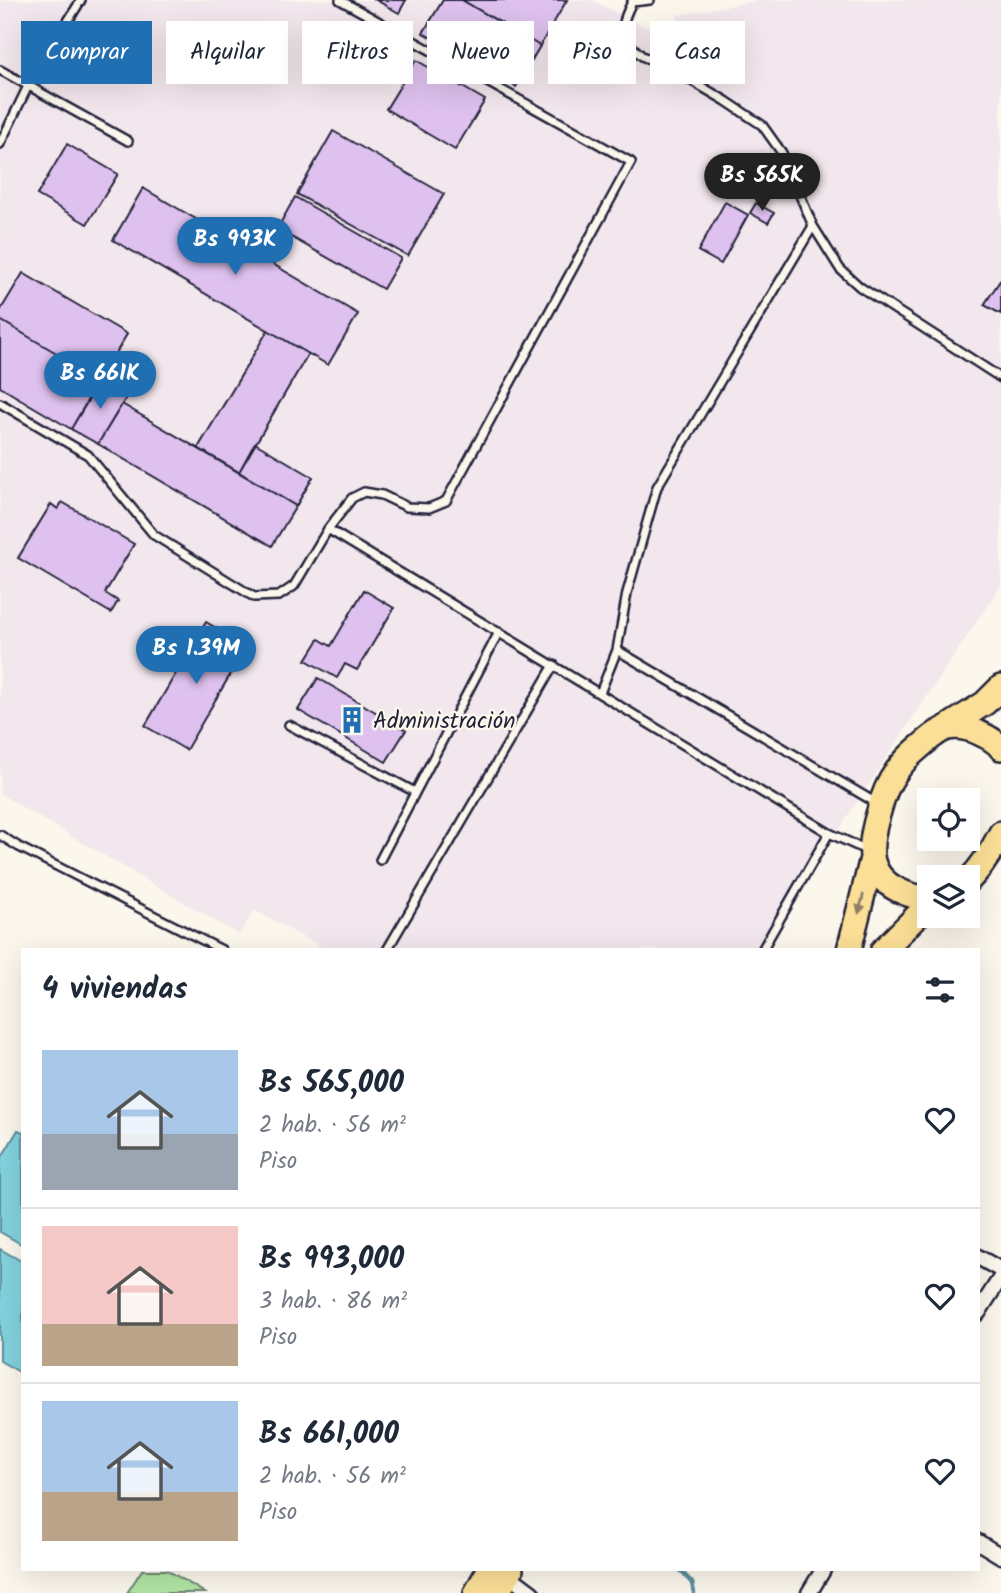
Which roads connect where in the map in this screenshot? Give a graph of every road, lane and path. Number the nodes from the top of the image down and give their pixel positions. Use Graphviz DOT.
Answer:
graph roads {
  1 [pos="81,0"];
  2 [pos="341,0"];
  3 [pos="650,0"];
  4 [pos="632,1"];
  5 [pos="0,70"];
  6 [pos="28,86"];
  7 [pos="128,141"];
  8 [pos="0,144"];
  9 [pos="813,226"];
  10 [pos="1001,378"];
  11 [pos="0,403"];
  12 [pos="328,529"];
  13 [pos="499,632"];
  14 [pos="617,650"];
  15 [pos="554,665"];
  16 [pos="1001,687"];
  17 [pos="600,693"];
  18 [pos="289,725"];
  19 [pos="946,728"];
  20 [pos="1001,748"];
  21 [pos="415,792"];
  22 [pos="881,805"];
  23 [pos="829,833"];
  24 [pos="1001,833"];
  25 [pos="0,835"];
  26 [pos="872,855"];
  27 [pos="380,860"];
  28 [pos="980,867"];
  29 [pos="917,896"];
  30 [pos="917,916"];
  31 [pos="218,948"];
  32 [pos="388,948"];
  33 [pos="763,948"];
  34 [pos="849,948"];
  35 [pos="885,948"];
  36 [pos="980,1258"];
  37 [pos="1001,1270"];
  38 [pos="1001,1277"];
  39 [pos="980,1310"];
  40 [pos="980,1543"];
  41 [pos="1001,1556"];
  42 [pos="821,1571"];
  43 [pos="501,1577"];
  44 [pos="476,1593"];
  45 [pos="532,1593"];
  46 [pos="809,1593"];
  1 -- 6 [label="lane"];
  2 -- 12 [label="lane"];
  3 -- 4 [label="lane"];
  4 -- 9 [label="lane"];
  5 -- 6 [label="lane"];
  6 -- 7 [label="lane"];
  6 -- 8 [label="lane"];
  9 -- 10 [label="lane"];
  9 -- 14 [label="lane"];
  11 -- 12 [label="lane"];
  12 -- 13 [label="lane"];
  13 -- 15 [label="lane"];
  13 -- 21 [label="lane"];
  14 -- 17 [label="lane"];
  14 -- 22 [label="lane"];
  15 -- 17 [label="lane"];
  15 -- 32 [label="lane"];
  16 -- 19 [label="highway"];
  17 -- 23 [label="lane"];
  18 -- 21 [label="lane"];
  19 -- 20 [label="highway"];
  19 -- 22 [label="highway"];
  21 -- 27 [label="lane"];
  22 -- 26 [label="highway"];
  23 -- 26 [label="lane"];
  23 -- 33 [label="lane"];
  24 -- 28 [label="highway"];
  25 -- 31 [label="lane"];
  26 -- 29 [label="highway"];
  26 -- 34 [label="highway, one-way"];
  30 -- 35 [label="highway"];
  36 -- 37 [label="street"];
  38 -- 39 [label="street"];
  40 -- 41 [label="street"];
  42 -- 46 [label="street"];
  43 -- 44 [label="highway"];
  43 -- 45 [label="street"];
}
